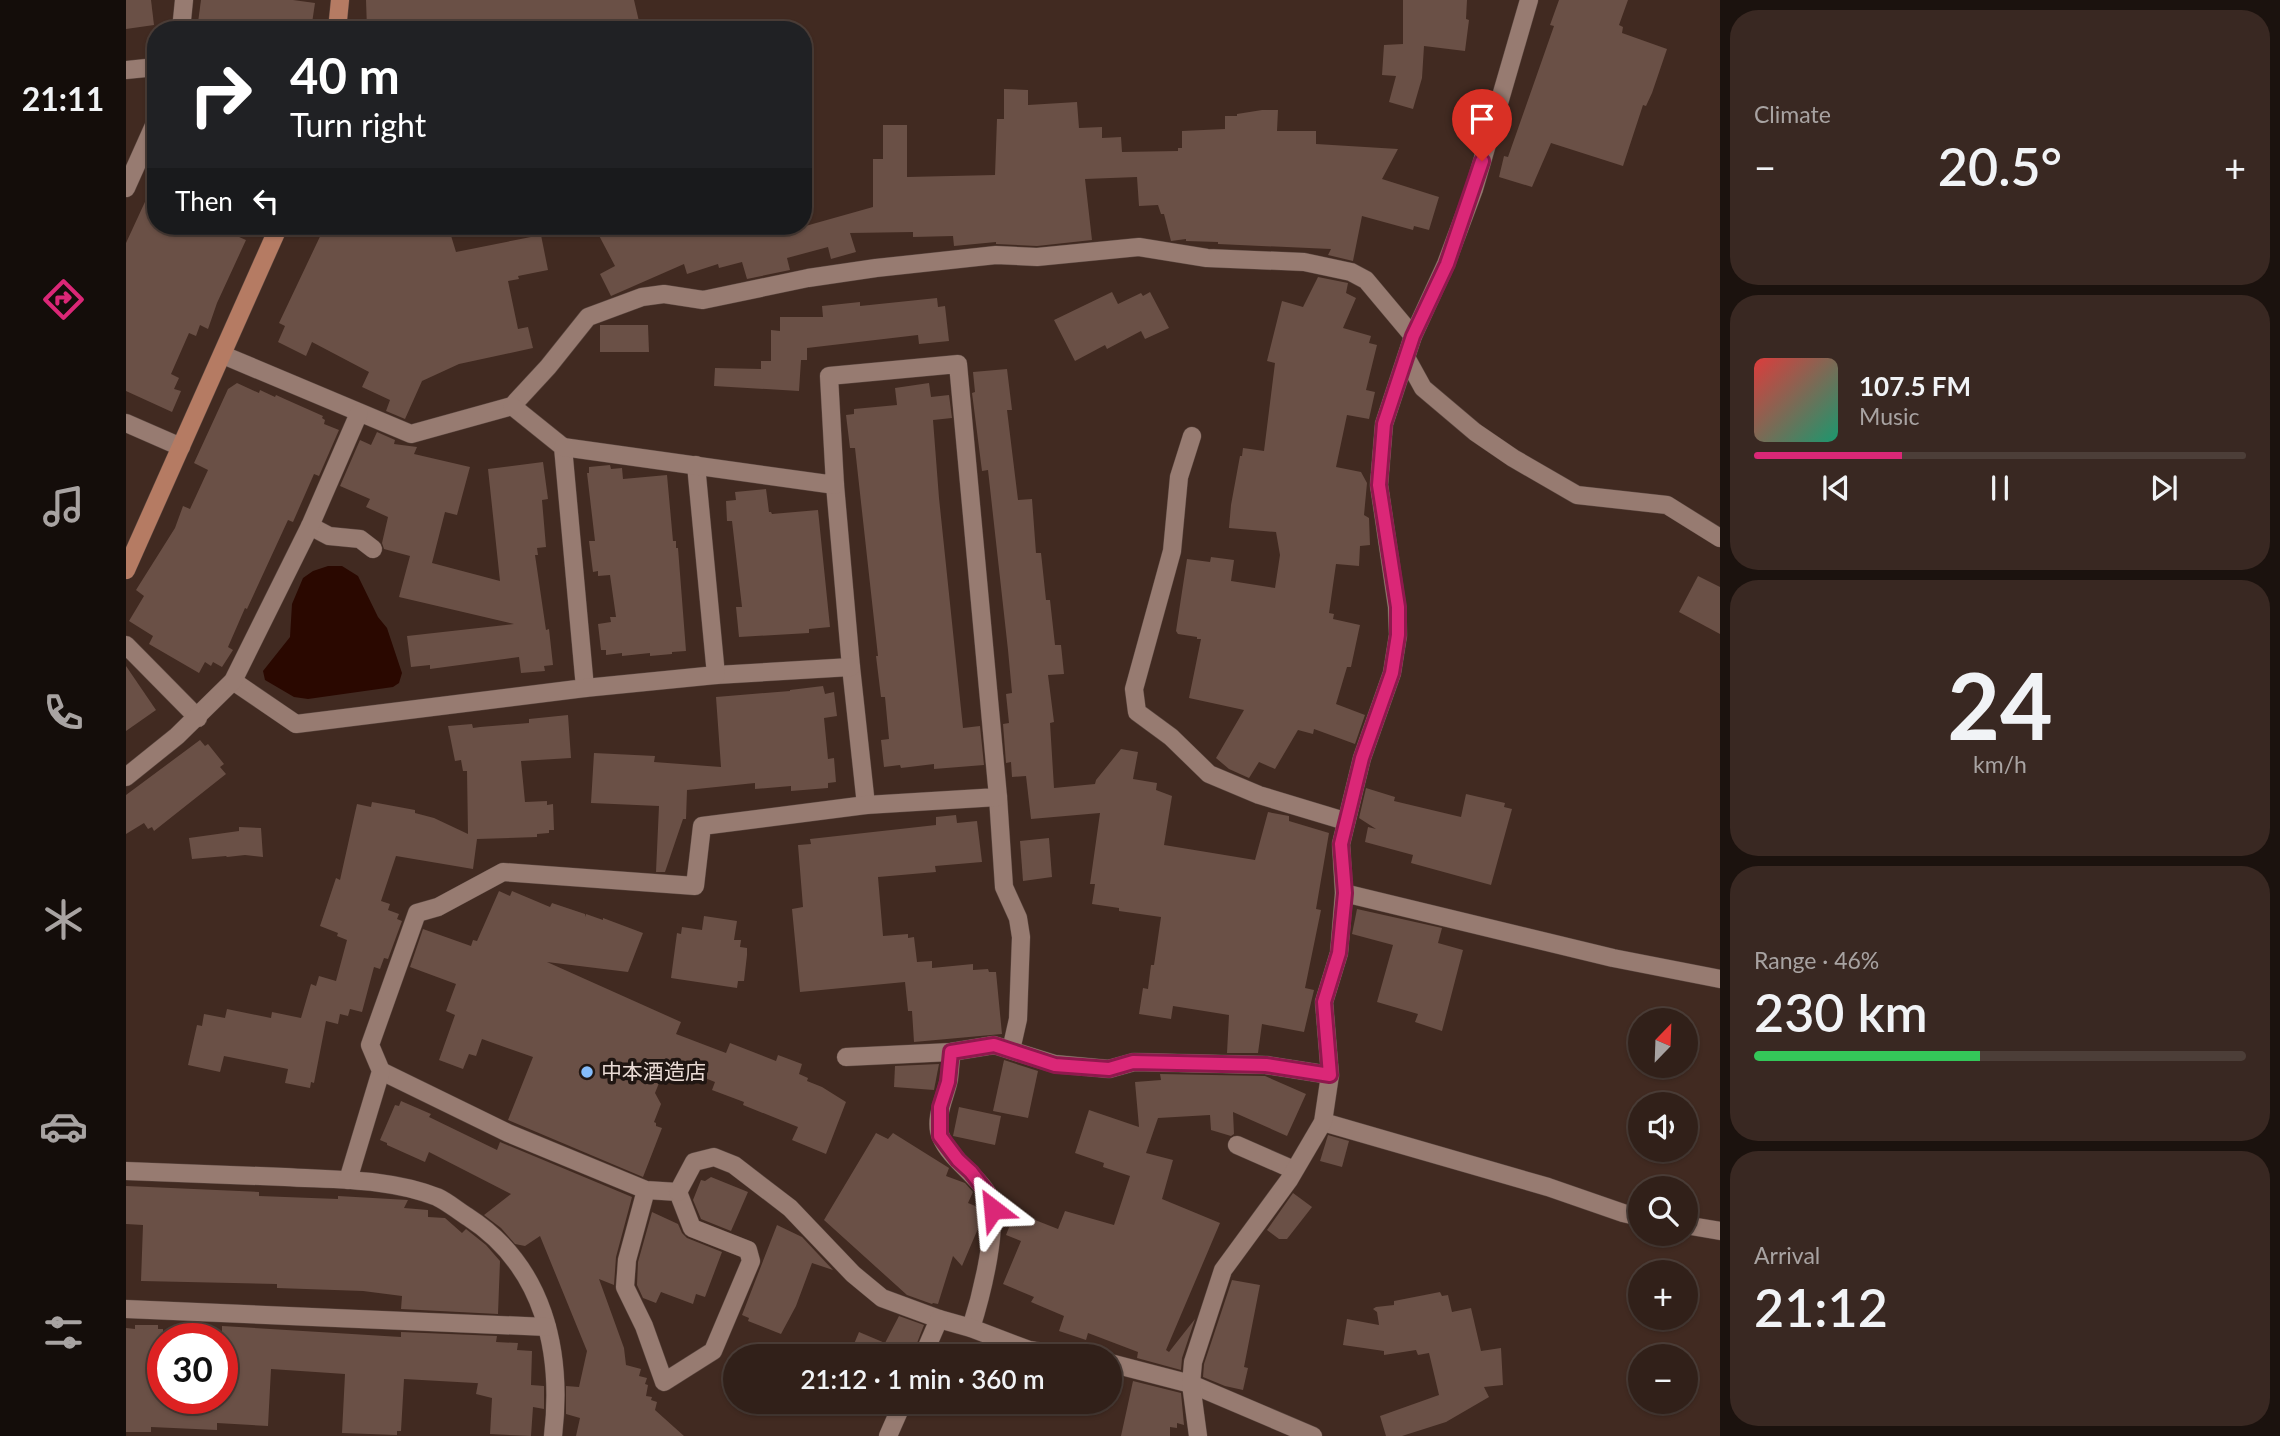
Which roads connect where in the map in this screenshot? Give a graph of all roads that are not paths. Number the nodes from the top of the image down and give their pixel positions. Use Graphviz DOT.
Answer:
graph roads {
  1 [pos="184,0"];
  2 [pos="340,0"];
  3 [pos="1529,0"];
  4 [pos="182,21"];
  5 [pos="338,21"];
  6 [pos="147,68"];
  7 [pos="126,70"];
  8 [pos="147,141"];
  9 [pos="126,188"];
  10 [pos="275,235"];
  11 [pos="1413,336"];
  12 [pos="223,355"];
  13 [pos="1407,359"];
  14 [pos="512,406"];
  15 [pos="359,413"];
  16 [pos="126,423"];
  17 [pos="1192,436"];
  18 [pos="181,447"];
  19 [pos="563,447"];
  20 [pos="696,465"];
  21 [pos="835,485"];
  22 [pos="310,526"];
  23 [pos="1720,538"];
  24 [pos="373,549"];
  25 [pos="126,570"];
  26 [pos="126,645"];
  27 [pos="851,667"];
  28 [pos="716,676"];
  29 [pos="233,681"];
  30 [pos="585,688"];
  31 [pos="198,718"];
  32 [pos="126,777"];
  33 [pos="998,797"];
  34 [pos="866,806"];
  35 [pos="1345,821"];
  36 [pos="1345,893"];
  37 [pos="1720,979"];
  38 [pos="1011,1050"];
  39 [pos="951,1052"];
  40 [pos="846,1058"];
  41 [pos="381,1071"];
  42 [pos="1330,1075"];
  43 [pos="1323,1122"];
  44 [pos="1237,1145"];
  45 [pos="1294,1170"];
  46 [pos="126,1171"];
  47 [pos="348,1180"];
  48 [pos="646,1190"];
  49 [pos="678,1192"];
  50 [pos="1628,1214"];
  51 [pos="1698,1227"];
  52 [pos="1720,1231"];
  53 [pos="126,1309"];
  54 [pos="939,1320"];
  55 [pos="547,1327"];
  56 [pos="971,1328"];
  57 [pos="928,1344"];
  58 [pos="1012,1344"];
  59 [pos="1122,1366"];
  60 [pos="1191,1384"];
  61 [pos="898,1414"];
  62 [pos="553,1436"];
  63 [pos="888,1436"];
  64 [pos="1198,1436"];
  65 [pos="1313,1436"];
  1 -- 4 [label="street"];
  2 -- 5 [label="street"];
  3 -- 11 [label="street"];
  6 -- 7 [label="street"];
  8 -- 9 [label="street"];
  10 -- 12 [label="street"];
  11 -- 13 [label="street"];
  11 -- 14 [label="street"];
  12 -- 15 [label="street"];
  12 -- 18 [label="street"];
  13 -- 23 [label="street"];
  13 -- 35 [label="street"];
  14 -- 15 [label="street"];
  14 -- 19 [label="street"];
  15 -- 22 [label="street"];
  16 -- 18 [label="street"];
  17 -- 35 [label="street"];
  18 -- 25 [label="street"];
  19 -- 20 [label="street"];
  19 -- 30 [label="street"];
  20 -- 21 [label="street"];
  20 -- 28 [label="street"];
  21 -- 27 [label="street"];
  21 -- 33 [label="street"];
  22 -- 24 [label="street"];
  22 -- 29 [label="street"];
  26 -- 31 [label="street"];
  27 -- 28 [label="street"];
  27 -- 34 [label="street"];
  28 -- 30 [label="street"];
  29 -- 30 [label="street"];
  29 -- 31 [label="street"];
  31 -- 32 [label="street"];
  33 -- 34 [label="street"];
  33 -- 38 [label="street"];
  34 -- 41 [label="street"];
  35 -- 36 [label="street"];
  36 -- 37 [label="street"];
  36 -- 42 [label="street"];
  38 -- 39 [label="street"];
  38 -- 42 [label="street"];
  39 -- 40 [label="street"];
  39 -- 56 [label="street"];
  41 -- 47 [label="street"];
  41 -- 48 [label="street"];
  42 -- 43 [label="street"];
  43 -- 45 [label="street"];
  43 -- 50 [label="street"];
  44 -- 45 [label="street"];
  45 -- 60 [label="street"];
  46 -- 47 [label="street"];
  47 -- 55 [label="street"];
  48 -- 49 [label="street"];
  48 -- 49 [label="street"];
  49 -- 54 [label="street"];
  51 -- 52 [label="street"];
  53 -- 55 [label="street"];
  54 -- 56 [label="street"];
  54 -- 57 [label="street"];
  55 -- 62 [label="street"];
  56 -- 58 [label="street"];
  59 -- 60 [label="street"];
  60 -- 64 [label="street"];
  60 -- 65 [label="street"];
  61 -- 63 [label="street"];
}
